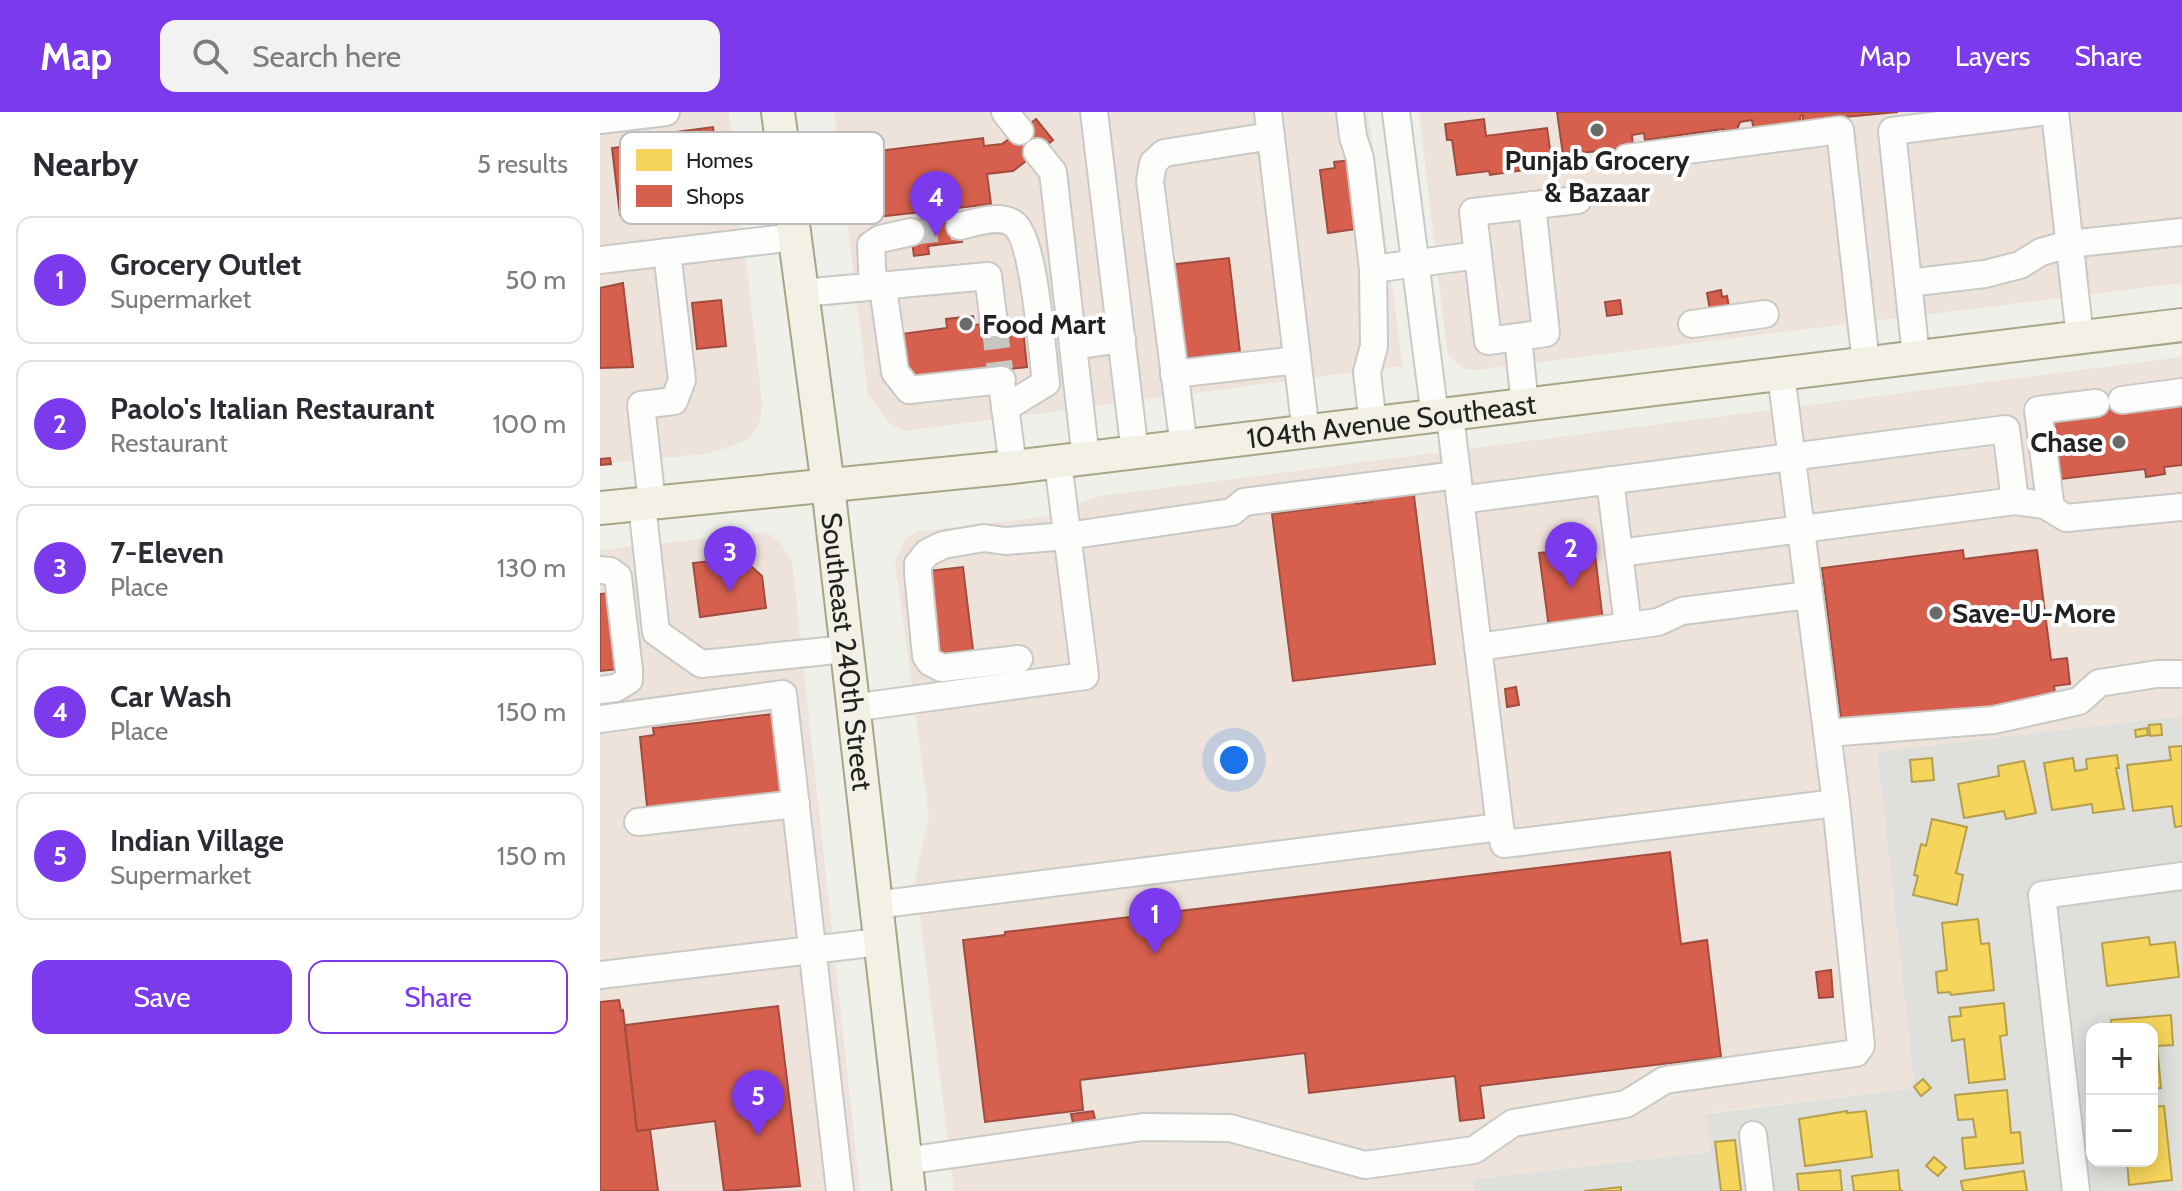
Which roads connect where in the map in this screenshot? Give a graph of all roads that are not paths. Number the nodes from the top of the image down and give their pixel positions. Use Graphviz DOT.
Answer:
graph roads {
  1 [pos="666,112"];
  2 [pos="778,112"];
  3 [pos="1094,112"];
  4 [pos="1350,112"];
  5 [pos="1396,112"];
  6 [pos="2040,112"];
  7 [pos="2055,112"];
  8 [pos="600,120"];
  9 [pos="1270,124"];
  10 [pos="781,132"];
  11 [pos="1037,152"];
  12 [pos="1627,158"];
  13 [pos="1578,200"];
  14 [pos="1532,205"];
  15 [pos="792,224"];
  16 [pos="960,226"];
  17 [pos="911,232"];
  18 [pos="2182,232"];
  19 [pos="794,237"];
  20 [pos="2069,244"];
  21 [pos="667,252"];
  22 [pos="1478,255"];
  23 [pos="600,260"];
  24 [pos="1415,264"];
  25 [pos="1373,269"];
  26 [pos="1908,283"];
  27 [pos="878,287"];
  28 [pos="802,293"];
  29 [pos="1765,314"];
  30 [pos="994,323"];
  31 [pos="1692,324"];
  32 [pos="2182,325"];
  33 [pos="1518,337"];
  34 [pos="2080,338"];
  35 [pos="1122,339"];
  36 [pos="1073,346"];
  37 [pos="1916,357"];
  38 [pos="1297,360"];
  39 [pos="1866,364"];
  40 [pos="1174,374"];
  41 [pos="1781,374"];
  42 [pos="2182,392"];
  43 [pos="2122,400"];
  44 [pos="2096,403"];
  45 [pos="1525,406"];
  46 [pos="1005,408"];
  47 [pos="1442,416"];
  48 [pos="1373,425"];
  49 [pos="1306,433"];
  50 [pos="1184,447"];
  51 [pos="1135,453"];
  52 [pos="1791,457"];
  53 [pos="1072,460"];
  54 [pos="1013,467"];
  55 [pos="1610,480"];
  56 [pos="828,486"];
  57 [pos="1458,487"];
  58 [pos="2015,501"];
  59 [pos="647,504"];
  60 [pos="2182,507"];
  61 [pos="600,508"];
  62 [pos="2051,509"];
  63 [pos="1801,529"];
  64 [pos="1067,536"];
  65 [pos="1619,553"];
  66 [pos="600,570"];
  67 [pos="1809,595"];
  68 [pos="1628,626"];
  69 [pos="1478,647"];
  70 [pos="846,649"];
  71 [pos="1019,659"];
  72 [pos="2182,674"];
  73 [pos="600,690"];
  74 [pos="852,708"];
  75 [pos="600,719"];
  76 [pos="1827,733"];
  77 [pos="1836,803"];
  78 [pos="796,804"];
  79 [pos="638,822"];
  80 [pos="1500,827"];
  81 [pos="2182,876"];
  82 [pos="875,905"];
  83 [pos="879,942"];
  84 [pos="814,949"];
  85 [pos="600,975"];
  86 [pos="1753,1135"];
  87 [pos="907,1176"];
  88 [pos="840,1191"];
  89 [pos="1760,1191"];
  90 [pos="2076,1191"];
  1 -- 8 [label="street"];
  2 -- 10 [label="main road, Southeast 240th Street"];
  3 -- 35 [label="street"];
  4 -- 25 [label="street"];
  5 -- 24 [label="street"];
  6 -- 26 [label="street"];
  7 -- 20 [label="street"];
  9 -- 38 [label="street"];
  9 -- 40 [label="street"];
  11 -- 36 [label="street"];
  12 -- 39 [label="street"];
  13 -- 14 [label="street"];
  14 -- 22 [label="street"];
  14 -- 33 [label="street"];
  15 -- 19 [label="main road, Southeast 240th Street"];
  16 -- 46 [label="street"];
  17 -- 27 [label="street"];
  18 -- 20 [label="street"];
  19 -- 21 [label="street"];
  19 -- 28 [label="main road, Southeast 240th Street"];
  20 -- 26 [label="street"];
  20 -- 34 [label="street"];
  21 -- 23 [label="street"];
  21 -- 59 [label="street"];
  22 -- 24 [label="street"];
  22 -- 33 [label="street"];
  24 -- 25 [label="street"];
  24 -- 47 [label="street"];
  25 -- 48 [label="street"];
  26 -- 37 [label="street"];
  27 -- 28 [label="street"];
  27 -- 30 [label="street"];
  27 -- 46 [label="street"];
  28 -- 56 [label="main road, Southeast 240th Street"];
  29 -- 31 [label="street"];
  32 -- 34 [label="main road, 104th Avenue Southeast"];
  33 -- 45 [label="street"];
  34 -- 37 [label="main road, 104th Avenue Southeast"];
  35 -- 36 [label="street"];
  35 -- 51 [label="street"];
  36 -- 53 [label="street"];
  37 -- 39 [label="main road, 104th Avenue Southeast"];
  38 -- 40 [label="street"];
  38 -- 49 [label="street"];
  39 -- 41 [label="main road, 104th Avenue Southeast"];
  40 -- 50 [label="street"];
  41 -- 45 [label="main road, 104th Avenue Southeast"];
  41 -- 52 [label="street"];
  42 -- 43 [label="street"];
  44 -- 62 [label="street"];
  45 -- 47 [label="main road, 104th Avenue Southeast"];
  46 -- 54 [label="street"];
  47 -- 48 [label="main road, 104th Avenue Southeast"];
  47 -- 57 [label="street"];
  48 -- 49 [label="main road, 104th Avenue Southeast"];
  49 -- 50 [label="main road, 104th Avenue Southeast"];
  50 -- 51 [label="main road, 104th Avenue Southeast"];
  51 -- 53 [label="main road, 104th Avenue Southeast"];
  52 -- 55 [label="street"];
  52 -- 58 [label="street"];
  52 -- 63 [label="street"];
  53 -- 54 [label="main road, 104th Avenue Southeast"];
  53 -- 64 [label="street"];
  54 -- 56 [label="main road, 104th Avenue Southeast"];
  55 -- 57 [label="street"];
  55 -- 65 [label="street"];
  56 -- 59 [label="main road, 104th Avenue Southeast"];
  56 -- 70 [label="main road, Southeast 240th Street"];
  57 -- 64 [label="street"];
  57 -- 69 [label="street"];
  58 -- 62 [label="street"];
  58 -- 63 [label="street"];
  59 -- 61 [label="main road, 104th Avenue Southeast"];
  59 -- 70 [label="street"];
  60 -- 62 [label="street"];
  63 -- 65 [label="street"];
  63 -- 67 [label="street"];
  64 -- 71 [label="street"];
  64 -- 74 [label="street"];
  65 -- 68 [label="street"];
  66 -- 73 [label="street"];
  67 -- 68 [label="street"];
  67 -- 76 [label="street"];
  68 -- 69 [label="street"];
  69 -- 80 [label="street"];
  70 -- 74 [label="main road, Southeast 240th Street"];
  72 -- 76 [label="street"];
  74 -- 82 [label="main road, Southeast 240th Street"];
  75 -- 78 [label="street"];
  76 -- 77 [label="street"];
  77 -- 80 [label="street"];
  77 -- 87 [label="street"];
  78 -- 79 [label="street"];
  78 -- 84 [label="street"];
  80 -- 82 [label="street"];
  81 -- 90 [label="street"];
  82 -- 83 [label="main road, Southeast 240th Street"];
  83 -- 84 [label="street"];
  83 -- 87 [label="main road, Southeast 240th Street"];
  84 -- 85 [label="street"];
  84 -- 88 [label="street"];
  86 -- 89 [label="street"];
}
